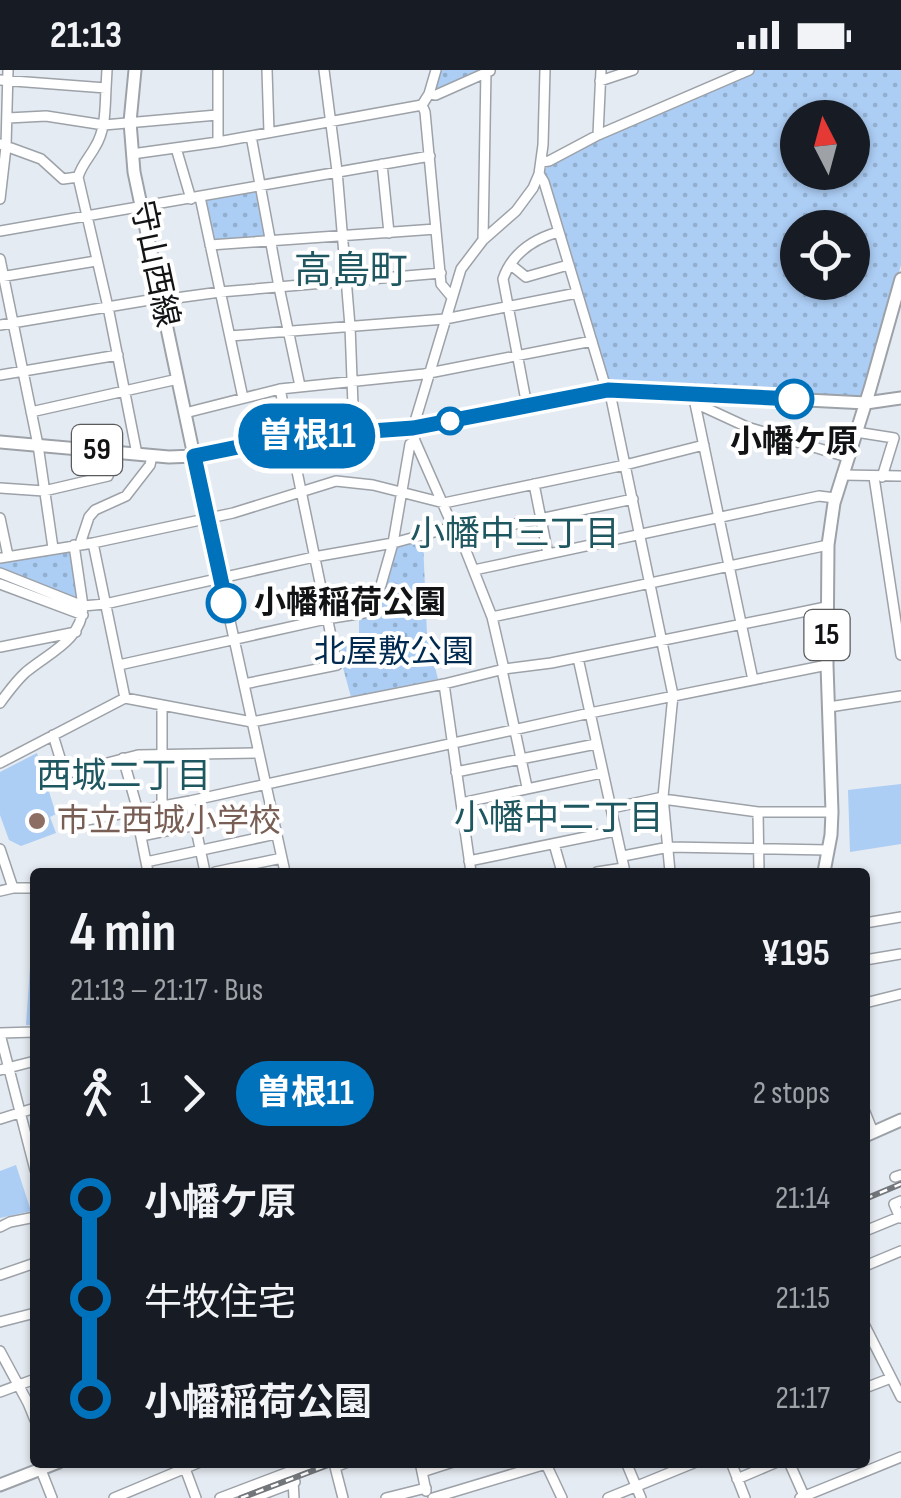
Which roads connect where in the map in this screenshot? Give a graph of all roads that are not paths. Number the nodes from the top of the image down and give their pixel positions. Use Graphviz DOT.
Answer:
graph roads {
  1 [pos="107,70"];
  2 [pos="135,70"];
  3 [pos="203,70"];
  4 [pos="267,70"];
  5 [pos="324,70"];
  6 [pos="546,70"];
  7 [pos="633,70"];
  8 [pos="749,70"];
  9 [pos="488,71"];
  10 [pos="217,72"];
  11 [pos="432,72"];
  12 [pos="5,76"];
  13 [pos="600,76"];
  14 [pos="106,88"];
  15 [pos="428,94"];
  16 [pos="422,105"];
  17 [pos="217,115"];
  18 [pos="8,118"];
  19 [pos="330,121"];
  20 [pos="130,122"];
  21 [pos="104,125"];
  22 [pos="269,132"];
  23 [pos="598,135"];
  24 [pos="251,136"];
  25 [pos="218,142"];
  26 [pos="3,145"];
  27 [pos="176,148"];
  28 [pos="132,154"];
  29 [pos="430,156"];
  30 [pos="541,162"];
  31 [pos="382,164"];
  32 [pos="337,171"];
  33 [pos="538,174"];
  34 [pos="78,177"];
  35 [pos="2,180"];
  36 [pos="259,187"];
  37 [pos="195,198"];
  38 [pos="0,199"];
  39 [pos="141,207"];
  40 [pos="86,216"];
  41 [pos="436,229"];
  42 [pos="0,230"];
  43 [pos="389,232"];
  44 [pos="558,232"];
  45 [pos="343,236"];
  46 [pos="484,240"];
  47 [pos="271,242"];
  48 [pos="210,245"];
  49 [pos="0,259"];
  50 [pos="96,261"];
  51 [pos="511,265"];
  52 [pos="568,265"];
  53 [pos="440,273"];
  54 [pos="2,277"];
  55 [pos="901,279"];
  56 [pos="347,281"];
  57 [pos="279,287"];
  58 [pos="220,292"];
  59 [pos="577,293"];
  60 [pos="451,296"];
  61 [pos="161,299"];
  62 [pos="508,306"];
  63 [pos="108,308"];
  64 [pos="445,319"];
  65 [pos="12,323"];
  66 [pos="0,325"];
  67 [pos="350,326"];
  68 [pos="288,331"];
  69 [pos="230,336"];
  70 [pos="592,341"];
  71 [pos="118,355"];
  72 [pos="517,356"];
  73 [pos="24,371"];
  74 [pos="429,374"];
  75 [pos="0,375"];
  76 [pos="178,379"];
  77 [pos="352,380"];
  78 [pos="300,386"];
  79 [pos="280,388"];
  80 [pos="608,390"];
  81 [pos="125,391"];
  82 [pos="243,398"];
  83 [pos="901,398"];
  84 [pos="694,399"];
  85 [pos="866,403"];
  86 [pos="527,406"];
  87 [pos="32,412"];
  88 [pos="185,413"];
  89 [pos="354,432"];
  90 [pos="856,432"];
  91 [pos="414,434"];
  92 [pos="288,437"];
  93 [pos="0,442"];
  94 [pos="38,445"];
  95 [pos="704,445"];
  96 [pos="116,452"];
  97 [pos="137,454"];
  98 [pos="152,456"];
  99 [pos="194,456"];
  100 [pos="847,456"];
  101 [pos="626,464"];
  102 [pos="842,475"];
  103 [pos="901,476"];
  104 [pos="878,477"];
  105 [pos="534,484"];
  106 [pos="0,488"];
  107 [pos="44,491"];
  108 [pos="300,491"];
  109 [pos="401,493"];
  110 [pos="835,498"];
  111 [pos="633,499"];
  112 [pos="444,504"];
  113 [pos="719,517"];
  114 [pos="0,518"];
  115 [pos="208,518"];
  116 [pos="541,519"];
  117 [pos="457,532"];
  118 [pos="640,534"];
  119 [pos="93,543"];
  120 [pos="393,543"];
  121 [pos="77,545"];
  122 [pos="828,545"];
  123 [pos="53,548"];
  124 [pos="548,554"];
  125 [pos="4,557"];
  126 [pos="314,558"];
  127 [pos="729,566"];
  128 [pos="474,570"];
  129 [pos="0,573"];
  130 [pos="220,578"];
  131 [pos="651,582"];
  132 [pos="0,584"];
  133 [pos="896,591"];
  134 [pos="105,604"];
  135 [pos="826,607"];
  136 [pos="83,610"];
  137 [pos="492,616"];
  138 [pos="326,618"];
  139 [pos="742,624"];
  140 [pos="76,632"];
  141 [pos="663,639"];
  142 [pos="234,640"];
  143 [pos="0,647"];
  144 [pos="901,655"];
  145 [pos="578,658"];
  146 [pos="119,665"];
  147 [pos="827,665"];
  148 [pos="503,669"];
  149 [pos="753,680"];
  150 [pos="244,684"];
  151 [pos="444,684"];
  152 [pos="674,696"];
  153 [pos="901,696"];
  154 [pos="125,698"];
  155 [pos="0,703"];
  156 [pos="162,704"];
  157 [pos="829,707"];
  158 [pos="590,713"];
  159 [pos="252,722"];
  160 [pos="514,730"];
  161 [pos="53,735"];
  162 [pos="452,743"];
  163 [pos="596,744"];
  164 [pos="259,753"];
  165 [pos="162,755"];
  166 [pos="123,758"];
  167 [pos="521,759"];
  168 [pos="0,764"];
  169 [pos="456,772"];
  170 [pos="602,773"];
  171 [pos="266,784"];
  172 [pos="528,787"];
  173 [pos="663,798"];
  174 [pos="190,801"];
  175 [pos="461,803"];
  176 [pos="162,807"];
  177 [pos="612,808"];
  178 [pos="271,810"];
  179 [pos="137,812"];
  180 [pos="758,812"];
  181 [pos="832,812"];
  182 [pos="76,822"];
  183 [pos="194,825"];
  184 [pos="615,831"];
  185 [pos="276,834"];
  186 [pos="141,836"];
  187 [pos="554,844"];
  188 [pos="669,848"];
  189 [pos="0,849"];
  190 [pos="759,849"];
  191 [pos="200,850"];
  192 [pos="828,850"];
  193 [pos="282,858"];
  194 [pos="624,866"];
  195 [pos="147,867"];
  196 [pos="470,867"];
  197 [pos="204,868"];
  198 [pos="234,868"];
  199 [pos="284,868"];
  200 [pos="561,868"];
  201 [pos="670,868"];
  202 [pos="759,868"];
  203 [pos="825,868"];
  204 [pos="13,888"];
  205 [pos="30,888"];
  206 [pos="0,891"];
  207 [pos="901,917"];
  208 [pos="870,922"];
  209 [pos="901,954"];
  210 [pos="870,959"];
  211 [pos="901,994"];
  212 [pos="870,1002"];
  213 [pos="30,1032"];
  214 [pos="0,1034"];
  215 [pos="30,1062"];
  216 [pos="4,1069"];
  217 [pos="30,1109"];
  218 [pos="20,1112"];
  219 [pos="0,1119"];
  220 [pos="901,1120"];
  221 [pos="870,1134"];
  222 [pos="30,1140"];
  223 [pos="901,1201"];
  224 [pos="30,1218"];
  225 [pos="900,1219"];
  226 [pos="0,1227"];
  227 [pos="870,1229"];
  228 [pos="901,1250"];
  229 [pos="870,1264"];
  230 [pos="30,1266"];
  231 [pos="0,1275"];
  232 [pos="30,1315"];
  233 [pos="0,1322"];
  234 [pos="870,1339"];
  235 [pos="0,1350"];
  236 [pos="891,1378"];
  237 [pos="30,1382"];
  238 [pos="19,1386"];
  239 [pos="870,1386"];
  240 [pos="0,1392"];
  241 [pos="901,1398"];
  242 [pos="30,1409"];
  243 [pos="901,1457"];
  244 [pos="44,1468"];
  245 [pos="51,1468"];
  246 [pos="178,1468"];
  247 [pos="185,1468"];
  248 [pos="288,1468"];
  249 [pos="293,1468"];
  250 [pos="335,1468"];
  251 [pos="421,1468"];
  252 [pos="528,1468"];
  253 [pos="548,1468"];
  254 [pos="628,1468"];
  255 [pos="682,1468"];
  256 [pos="733,1468"];
  257 [pos="764,1468"];
  258 [pos="790,1468"];
  259 [pos="852,1468"];
  260 [pos="855,1476"];
  261 [pos="737,1479"];
  262 [pos="295,1482"];
  263 [pos="0,1486"];
  264 [pos="636,1487"];
  265 [pos="429,1495"];
  266 [pos="52,1498"];
  267 [pos="114,1498"];
  268 [pos="196,1498"];
  269 [pos="220,1498"];
  270 [pos="253,1498"];
  271 [pos="294,1498"];
  272 [pos="343,1498"];
  273 [pos="386,1498"];
  274 [pos="562,1498"];
  275 [pos="608,1498"];
  276 [pos="641,1498"];
  277 [pos="745,1498"];
  278 [pos="803,1498"];
  1 -- 14 [label="street"];
  2 -- 20 [label="main road, 守山西線"];
  3 -- 10 [label="street"];
  4 -- 22 [label="street"];
  5 -- 19 [label="street"];
  6 -- 30 [label="street"];
  7 -- 13 [label="street"];
  8 -- 23 [label="street"];
  9 -- 15 [label="street"];
  9 -- 46 [label="street"];
  10 -- 17 [label="street"];
  11 -- 15 [label="street"];
  12 -- 14 [label="street"];
  12 -- 18 [label="street"];
  13 -- 23 [label="street"];
  14 -- 21 [label="street"];
  15 -- 16 [label="street"];
  16 -- 19 [label="street"];
  16 -- 29 [label="street"];
  17 -- 20 [label="street"];
  17 -- 25 [label="street"];
  18 -- 21 [label="street"];
  18 -- 26 [label="street"];
  19 -- 22 [label="street"];
  19 -- 32 [label="street"];
  20 -- 21 [label="street"];
  20 -- 28 [label="main road, 守山西線"];
  21 -- 34 [label="street"];
  22 -- 24 [label="street"];
  23 -- 30 [label="street"];
  24 -- 25 [label="street"];
  24 -- 36 [label="street"];
  25 -- 27 [label="street"];
  26 -- 34 [label="street"];
  26 -- 35 [label="street"];
  27 -- 28 [label="street"];
  27 -- 37 [label="street"];
  28 -- 39 [label="main road, 守山西線"];
  29 -- 31 [label="street"];
  29 -- 41 [label="street"];
  30 -- 33 [label="street"];
  31 -- 32 [label="street"];
  31 -- 43 [label="street"];
  32 -- 36 [label="street"];
  32 -- 45 [label="street"];
  33 -- 44 [label="street"];
  33 -- 46 [label="street"];
  34 -- 40 [label="street"];
  35 -- 38 [label="street"];
  36 -- 37 [label="street"];
  36 -- 47 [label="street"];
  37 -- 39 [label="street"];
  37 -- 48 [label="street"];
  39 -- 40 [label="street"];
  39 -- 61 [label="main road, 守山西線"];
  40 -- 42 [label="street"];
  40 -- 50 [label="street"];
  41 -- 43 [label="street"];
  41 -- 53 [label="street"];
  43 -- 45 [label="street"];
  44 -- 51 [label="street"];
  44 -- 52 [label="street"];
  45 -- 47 [label="street"];
  45 -- 56 [label="street"];
  46 -- 60 [label="street"];
  47 -- 48 [label="street"];
  47 -- 57 [label="street"];
  48 -- 58 [label="street"];
  49 -- 54 [label="street"];
  50 -- 54 [label="street"];
  50 -- 63 [label="street"];
  51 -- 52 [label="street"];
  51 -- 62 [label="street"];
  52 -- 59 [label="street"];
  53 -- 56 [label="street"];
  53 -- 60 [label="street"];
  54 -- 65 [label="street"];
  55 -- 85 [label="main road, 15"];
  56 -- 57 [label="street"];
  56 -- 67 [label="street"];
  57 -- 58 [label="street"];
  57 -- 68 [label="street"];
  58 -- 61 [label="street"];
  58 -- 69 [label="street"];
  59 -- 62 [label="street"];
  59 -- 70 [label="street"];
  60 -- 64 [label="street"];
  61 -- 63 [label="street"];
  61 -- 76 [label="main road, 守山西線"];
  62 -- 64 [label="street"];
  62 -- 72 [label="street"];
  63 -- 65 [label="street"];
  63 -- 71 [label="street"];
  64 -- 67 [label="street"];
  64 -- 74 [label="street"];
  65 -- 66 [label="street"];
  65 -- 73 [label="street"];
  67 -- 68 [label="street"];
  67 -- 77 [label="street"];
  68 -- 69 [label="street"];
  68 -- 78 [label="street"];
  69 -- 82 [label="street"];
  70 -- 72 [label="street"];
  70 -- 80 [label="street"];
  71 -- 73 [label="street"];
  71 -- 81 [label="street"];
  72 -- 74 [label="street"];
  72 -- 86 [label="street"];
  73 -- 75 [label="street"];
  73 -- 87 [label="street"];
  74 -- 77 [label="street"];
  74 -- 91 [label="street"];
  76 -- 81 [label="street"];
  76 -- 88 [label="main road, 守山西線"];
  77 -- 78 [label="street"];
  77 -- 89 [label="street"];
  78 -- 79 [label="street"];
  79 -- 82 [label="street"];
  79 -- 92 [label="street"];
  80 -- 84 [label="main road, 59"];
  80 -- 86 [label="main road, 59"];
  80 -- 101 [label="street"];
  81 -- 87 [label="street"];
  81 -- 97 [label="street"];
  82 -- 88 [label="street"];
  83 -- 85 [label="main road, 59"];
  84 -- 85 [label="main road, 59"];
  84 -- 95 [label="street"];
  84 -- 100 [label="street"];
  85 -- 90 [label="main road, 15"];
  86 -- 91 [label="main road, 59"];
  87 -- 94 [label="street"];
  88 -- 99 [label="main road, 守山西線"];
  89 -- 91 [label="main road, 59"];
  89 -- 92 [label="main road, 59"];
  90 -- 100 [label="main road, 15"];
  90 -- 104 [label="street"];
  91 -- 109 [label="street"];
  91 -- 112 [label="street"];
  92 -- 99 [label="main road, 59"];
  92 -- 108 [label="street"];
  93 -- 94 [label="main road, 59"];
  94 -- 96 [label="main road, 59"];
  94 -- 107 [label="street"];
  95 -- 101 [label="street"];
  95 -- 113 [label="street"];
  96 -- 97 [label="main road, 59"];
  96 -- 107 [label="street"];
  97 -- 98 [label="main road, 59"];
  98 -- 99 [label="main road, 59"];
  98 -- 121 [label="street"];
  99 -- 115 [label="street"];
  100 -- 102 [label="main road, 15"];
  101 -- 105 [label="street"];
  101 -- 111 [label="street"];
  102 -- 104 [label="street"];
  102 -- 110 [label="main road, 15"];
  103 -- 104 [label="street"];
  104 -- 133 [label="street"];
  105 -- 112 [label="street"];
  105 -- 116 [label="street"];
  106 -- 107 [label="street"];
  107 -- 123 [label="street"];
  108 -- 109 [label="street"];
  108 -- 115 [label="street"];
  108 -- 126 [label="street"];
  109 -- 112 [label="street"];
  109 -- 120 [label="street"];
  110 -- 113 [label="street"];
  110 -- 122 [label="main road, 15"];
  111 -- 116 [label="street"];
  111 -- 118 [label="street"];
  112 -- 117 [label="street"];
  113 -- 118 [label="street"];
  113 -- 127 [label="street"];
  114 -- 125 [label="street"];
  115 -- 119 [label="street"];
  115 -- 130 [label="street"];
  116 -- 117 [label="street"];
  116 -- 124 [label="street"];
  117 -- 120 [label="street"];
  117 -- 128 [label="street"];
  118 -- 124 [label="street"];
  118 -- 131 [label="street"];
  119 -- 121 [label="street"];
  119 -- 134 [label="street"];
  120 -- 126 [label="street"];
  120 -- 138 [label="street"];
  121 -- 123 [label="street"];
  121 -- 136 [label="street"];
  122 -- 127 [label="street"];
  122 -- 135 [label="main road, 15"];
  123 -- 125 [label="street"];
  124 -- 128 [label="street"];
  126 -- 130 [label="street"];
  126 -- 138 [label="street"];
  127 -- 131 [label="street"];
  127 -- 139 [label="street"];
  128 -- 137 [label="street"];
  129 -- 136 [label="street"];
  130 -- 134 [label="street"];
  130 -- 142 [label="street"];
  131 -- 137 [label="street"];
  131 -- 141 [label="street"];
  132 -- 136 [label="street"];
  133 -- 144 [label="street"];
  134 -- 136 [label="street"];
  134 -- 146 [label="street"];
  135 -- 139 [label="street"];
  135 -- 147 [label="main road, 15"];
  136 -- 140 [label="street"];
  137 -- 148 [label="street"];
  138 -- 142 [label="street"];
  138 -- 150 [label="street"];
  139 -- 141 [label="street"];
  139 -- 149 [label="street"];
  140 -- 143 [label="street"];
  140 -- 155 [label="street"];
  141 -- 145 [label="street"];
  141 -- 152 [label="street"];
  142 -- 146 [label="street"];
  142 -- 150 [label="street"];
  145 -- 148 [label="street"];
  145 -- 158 [label="street"];
  146 -- 154 [label="street"];
  147 -- 149 [label="street"];
  147 -- 157 [label="main road, 15"];
  148 -- 151 [label="street"];
  148 -- 160 [label="street"];
  149 -- 152 [label="street"];
  150 -- 159 [label="street"];
  151 -- 159 [label="street"];
  151 -- 162 [label="street"];
  152 -- 158 [label="street"];
  152 -- 173 [label="street"];
  153 -- 157 [label="street"];
  154 -- 156 [label="street"];
  154 -- 161 [label="street"];
  156 -- 159 [label="street"];
  156 -- 165 [label="street"];
  157 -- 181 [label="main road, 15"];
  158 -- 160 [label="street"];
  158 -- 163 [label="street"];
  159 -- 164 [label="street"];
  160 -- 162 [label="street"];
  160 -- 167 [label="street"];
  161 -- 166 [label="street"];
  161 -- 168 [label="street"];
  162 -- 169 [label="street"];
  162 -- 171 [label="street"];
  163 -- 167 [label="street"];
  163 -- 170 [label="street"];
  164 -- 165 [label="street"];
  164 -- 171 [label="street"];
  165 -- 166 [label="street"];
  165 -- 176 [label="street"];
  166 -- 179 [label="street"];
  167 -- 169 [label="street"];
  167 -- 172 [label="street"];
  169 -- 175 [label="street"];
  170 -- 172 [label="street"];
  170 -- 177 [label="street"];
  171 -- 174 [label="street"];
  171 -- 178 [label="street"];
  172 -- 175 [label="street"];
  173 -- 177 [label="street"];
  173 -- 180 [label="street"];
  173 -- 188 [label="street"];
  174 -- 176 [label="street"];
  174 -- 183 [label="street"];
  175 -- 196 [label="street"];
  176 -- 179 [label="street"];
  177 -- 184 [label="street"];
  178 -- 183 [label="street"];
  178 -- 185 [label="street"];
  179 -- 182 [label="street"];
  179 -- 186 [label="street"];
  180 -- 181 [label="street"];
  180 -- 190 [label="street"];
  181 -- 192 [label="main road, 15"];
  183 -- 186 [label="street"];
  183 -- 191 [label="street"];
  184 -- 187 [label="street"];
  184 -- 194 [label="street"];
  185 -- 191 [label="street"];
  185 -- 193 [label="street"];
  186 -- 195 [label="street"];
  187 -- 196 [label="street"];
  187 -- 200 [label="street"];
  188 -- 190 [label="street"];
  188 -- 194 [label="street"];
  188 -- 201 [label="street"];
  189 -- 204 [label="street"];
  190 -- 192 [label="street"];
  190 -- 202 [label="street"];
  191 -- 195 [label="street"];
  191 -- 197 [label="street"];
  192 -- 203 [label="main road, 15"];
  193 -- 198 [label="street"];
  193 -- 199 [label="street"];
  204 -- 205 [label="street"];
  204 -- 206 [label="street"];
  207 -- 208 [label="street"];
  209 -- 210 [label="street"];
  211 -- 212 [label="street"];
  213 -- 214 [label="street"];
  214 -- 216 [label="street"];
  215 -- 216 [label="street"];
  216 -- 218 [label="street"];
  217 -- 218 [label="street"];
  218 -- 219 [label="street"];
  218 -- 222 [label="street"];
  220 -- 221 [label="main road"];
  223 -- 225 [label="street"];
  224 -- 226 [label="street"];
  225 -- 227 [label="street"];
  228 -- 229 [label="street"];
  230 -- 231 [label="street"];
  232 -- 233 [label="street"];
  234 -- 236 [label="street"];
  235 -- 238 [label="street"];
  236 -- 239 [label="street"];
  236 -- 241 [label="street"];
  237 -- 238 [label="street"];
  238 -- 240 [label="street"];
  238 -- 242 [label="street"];
  243 -- 260 [label="street"];
  244 -- 263 [label="main road"];
  245 -- 266 [label="street"];
  246 -- 267 [label="street"];
  247 -- 268 [label="street"];
  248 -- 269 [label="street"];
  249 -- 262 [label="street"];
  250 -- 272 [label="street"];
  251 -- 265 [label="street"];
  252 -- 265 [label="street"];
  253 -- 274 [label="street"];
  254 -- 264 [label="street"];
  255 -- 264 [label="street"];
  256 -- 261 [label="street"];
  257 -- 261 [label="street"];
  258 -- 278 [label="street"];
  259 -- 260 [label="street"];
  260 -- 278 [label="street"];
  261 -- 277 [label="street"];
  262 -- 270 [label="street"];
  262 -- 271 [label="street"];
  264 -- 275 [label="street"];
  264 -- 276 [label="street"];
  265 -- 273 [label="street"];
}
